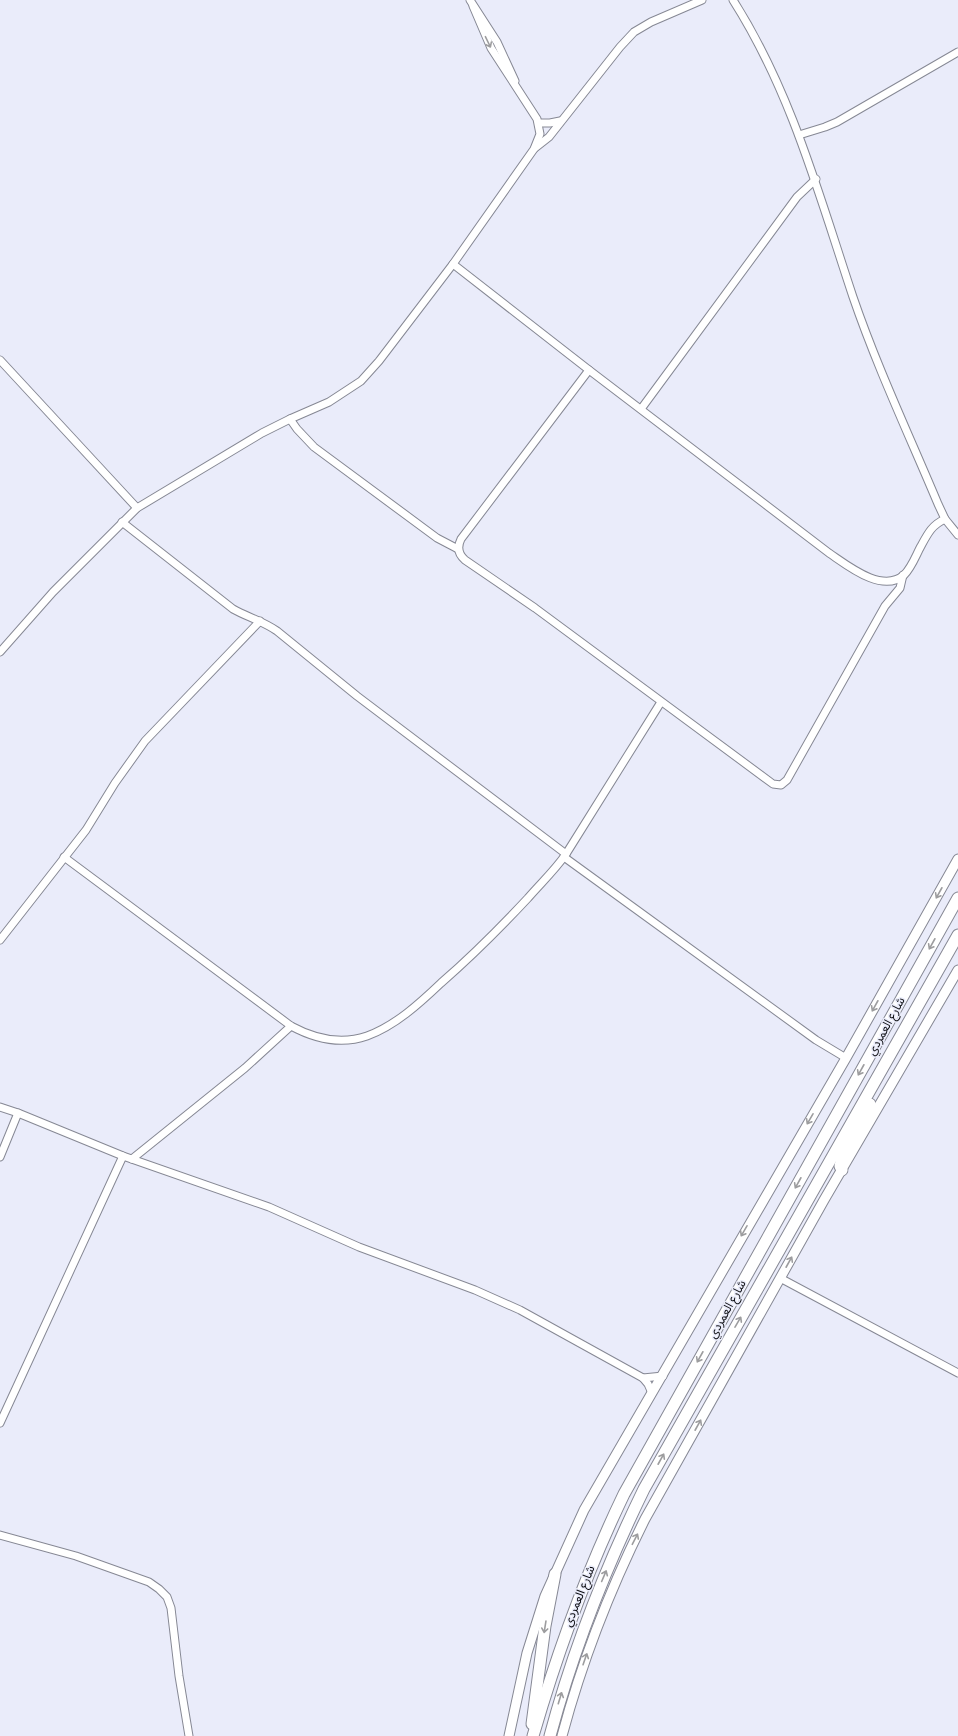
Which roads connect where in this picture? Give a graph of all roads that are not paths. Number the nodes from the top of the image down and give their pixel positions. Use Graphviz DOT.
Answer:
graph roads {
  1 [pos="702,0"];
  2 [pos="733,0"];
  3 [pos="472,3"];
  4 [pos="958,52"];
  5 [pos="560,121"];
  6 [pos="539,123"];
  7 [pos="799,135"];
  8 [pos="534,149"];
  9 [pos="816,179"];
  10 [pos="453,264"];
  11 [pos="0,360"];
  12 [pos="589,370"];
  13 [pos="641,409"];
  14 [pos="290,419"];
  15 [pos="137,508"];
  16 [pos="945,519"];
  17 [pos="122,522"];
  18 [pos="958,535"];
  19 [pos="458,549"];
  20 [pos="903,575"];
  21 [pos="260,621"];
  22 [pos="0,652"];
  23 [pos="661,702"];
  24 [pos="565,855"];
  25 [pos="64,857"];
  26 [pos="958,859"];
  27 [pos="958,898"];
  28 [pos="958,935"];
  29 [pos="0,940"];
  30 [pos="958,970"];
  31 [pos="291,1026"];
  32 [pos="846,1058"];
  33 [pos="888,1058"];
  34 [pos="0,1107"];
  35 [pos="18,1113"];
  36 [pos="123,1156"];
  37 [pos="0,1157"];
  38 [pos="132,1159"];
  39 [pos="842,1170"];
  40 [pos="780,1278"];
  41 [pos="958,1373"];
  42 [pos="663,1376"];
  43 [pos="643,1378"];
  44 [pos="652,1393"];
  45 [pos="0,1423"];
  46 [pos="0,1535"];
  47 [pos="555,1574"];
  48 [pos="189,1736"];
  49 [pos="509,1736"];
  50 [pos="533,1736"];
  51 [pos="550,1736"];
  52 [pos="562,1736"];
  1 -- 5 [label="street"];
  2 -- 7 [label="street"];
  3 -- 6 [label="street"];
  4 -- 7 [label="street"];
  5 -- 6 [label="street"];
  5 -- 8 [label="street"];
  6 -- 8 [label="street"];
  7 -- 9 [label="street"];
  8 -- 10 [label="street"];
  9 -- 13 [label="street"];
  9 -- 16 [label="street"];
  10 -- 12 [label="street"];
  10 -- 14 [label="street"];
  11 -- 15 [label="street"];
  12 -- 13 [label="street"];
  12 -- 19 [label="street"];
  13 -- 20 [label="street"];
  14 -- 15 [label="street"];
  14 -- 19 [label="street"];
  15 -- 17 [label="street"];
  16 -- 18 [label="street"];
  16 -- 20 [label="street"];
  17 -- 21 [label="street"];
  17 -- 22 [label="street"];
  19 -- 23 [label="street"];
  20 -- 23 [label="street"];
  21 -- 24 [label="street"];
  21 -- 25 [label="street"];
  23 -- 24 [label="street"];
  24 -- 31 [label="street"];
  24 -- 32 [label="street"];
  25 -- 29 [label="street"];
  25 -- 31 [label="street"];
  26 -- 32 [label="street, one-way"];
  27 -- 50 [label="main road, شارع العمردي, one-way"];
  28 -- 33 [label="main road, شارع العمردي"];
  30 -- 39 [label="street"];
  31 -- 38 [label="street"];
  32 -- 42 [label="street, one-way"];
  33 -- 39 [label="main road"];
  51 -- 33 [label="main road, شارع العمردي, one-way"];
  34 -- 35 [label="street"];
  35 -- 36 [label="street"];
  35 -- 37 [label="street"];
  36 -- 38 [label="street"];
  36 -- 45 [label="street"];
  38 -- 43 [label="street"];
  40 -- 39 [label="street, one-way"];
  40 -- 41 [label="street"];
  52 -- 40 [label="street, one-way"];
  42 -- 43 [label="street"];
  42 -- 44 [label="street"];
  43 -- 44 [label="street"];
  44 -- 47 [label="street"];
  46 -- 48 [label="street"];
  47 -- 49 [label="street"];
  47 -- 50 [label="main road, one-way"];
}
